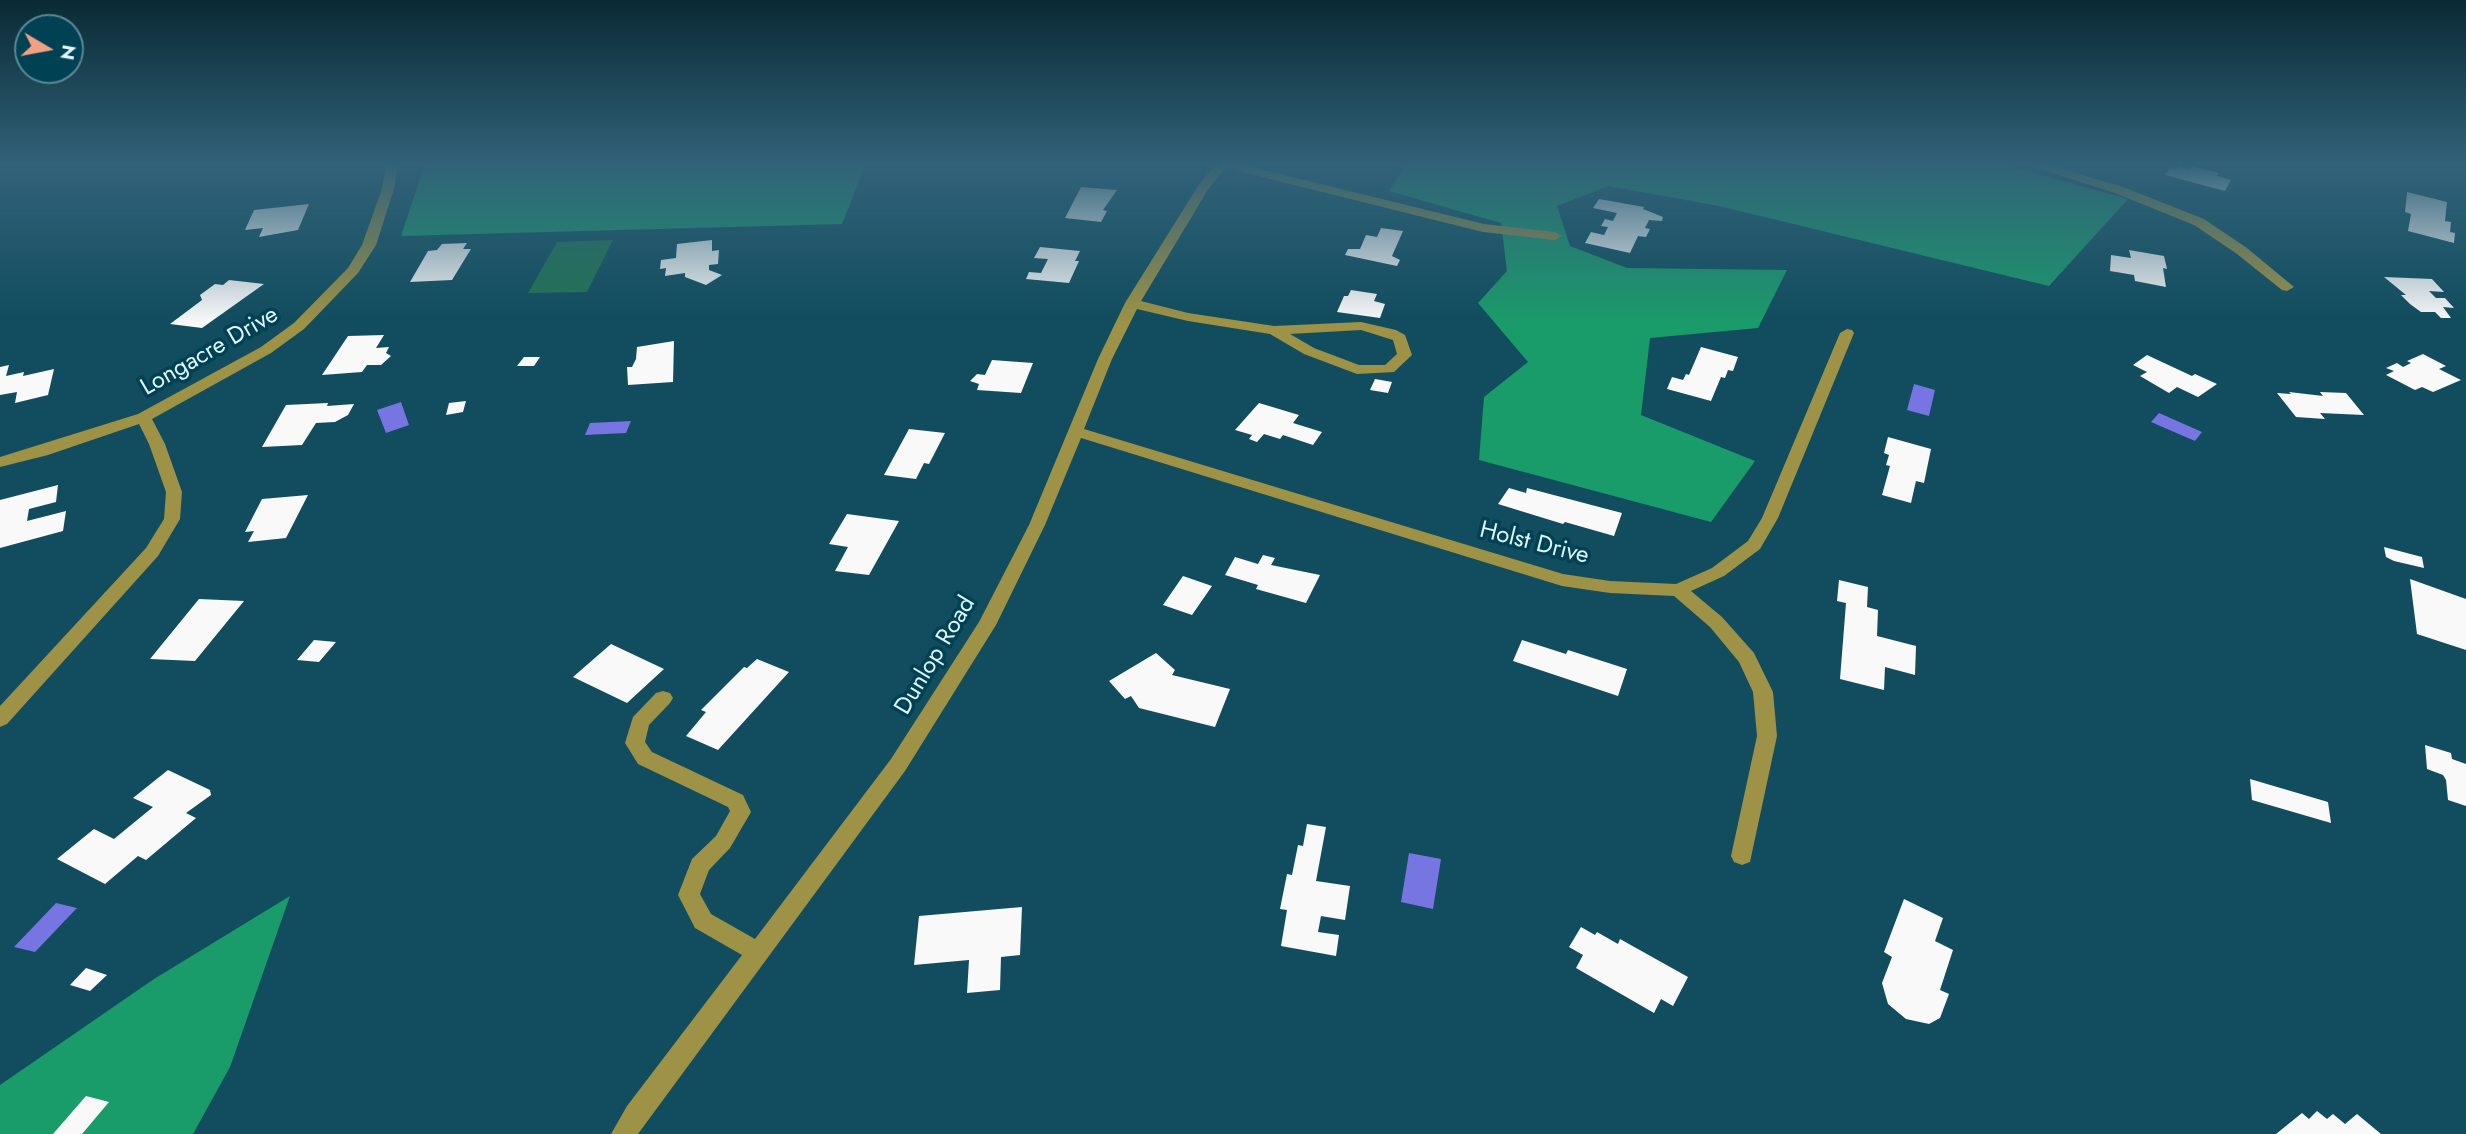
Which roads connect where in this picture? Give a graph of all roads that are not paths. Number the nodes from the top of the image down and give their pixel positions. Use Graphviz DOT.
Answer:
graph roads {
  1 [pos="379,217"];
  2 [pos="1185,217"];
  3 [pos="1445,217"];
  4 [pos="2186,217"];
  5 [pos="1555,236"];
  6 [pos="2287,288"];
  7 [pos="1132,303"];
  8 [pos="1274,330"];
  9 [pos="1847,333"];
  10 [pos="143,417"];
  11 [pos="1075,431"];
  12 [pos="0,461"];
  13 [pos="1678,590"];
  14 [pos="663,698"];
  15 [pos="0,719"];
  16 [pos="1742,856"];
  17 [pos="758,952"];
  18 [pos="624,1134"];
  1 -- 10 [label="street, Longacre Drive"];
  2 -- 7 [label="street, Dunlop Road"];
  3 -- 5 [label="street"];
  4 -- 6 [label="street"];
  7 -- 8 [label="street"];
  7 -- 11 [label="street, Dunlop Road"];
  8 -- 8 [label="street"];
  9 -- 13 [label="street, Holst Drive"];
  10 -- 12 [label="street, Longacre Drive"];
  10 -- 15 [label="street"];
  11 -- 13 [label="street, Holst Drive"];
  11 -- 17 [label="street, Dunlop Road"];
  13 -- 16 [label="street"];
  14 -- 17 [label="street"];
  17 -- 18 [label="street, Dunlop Road"];
}
